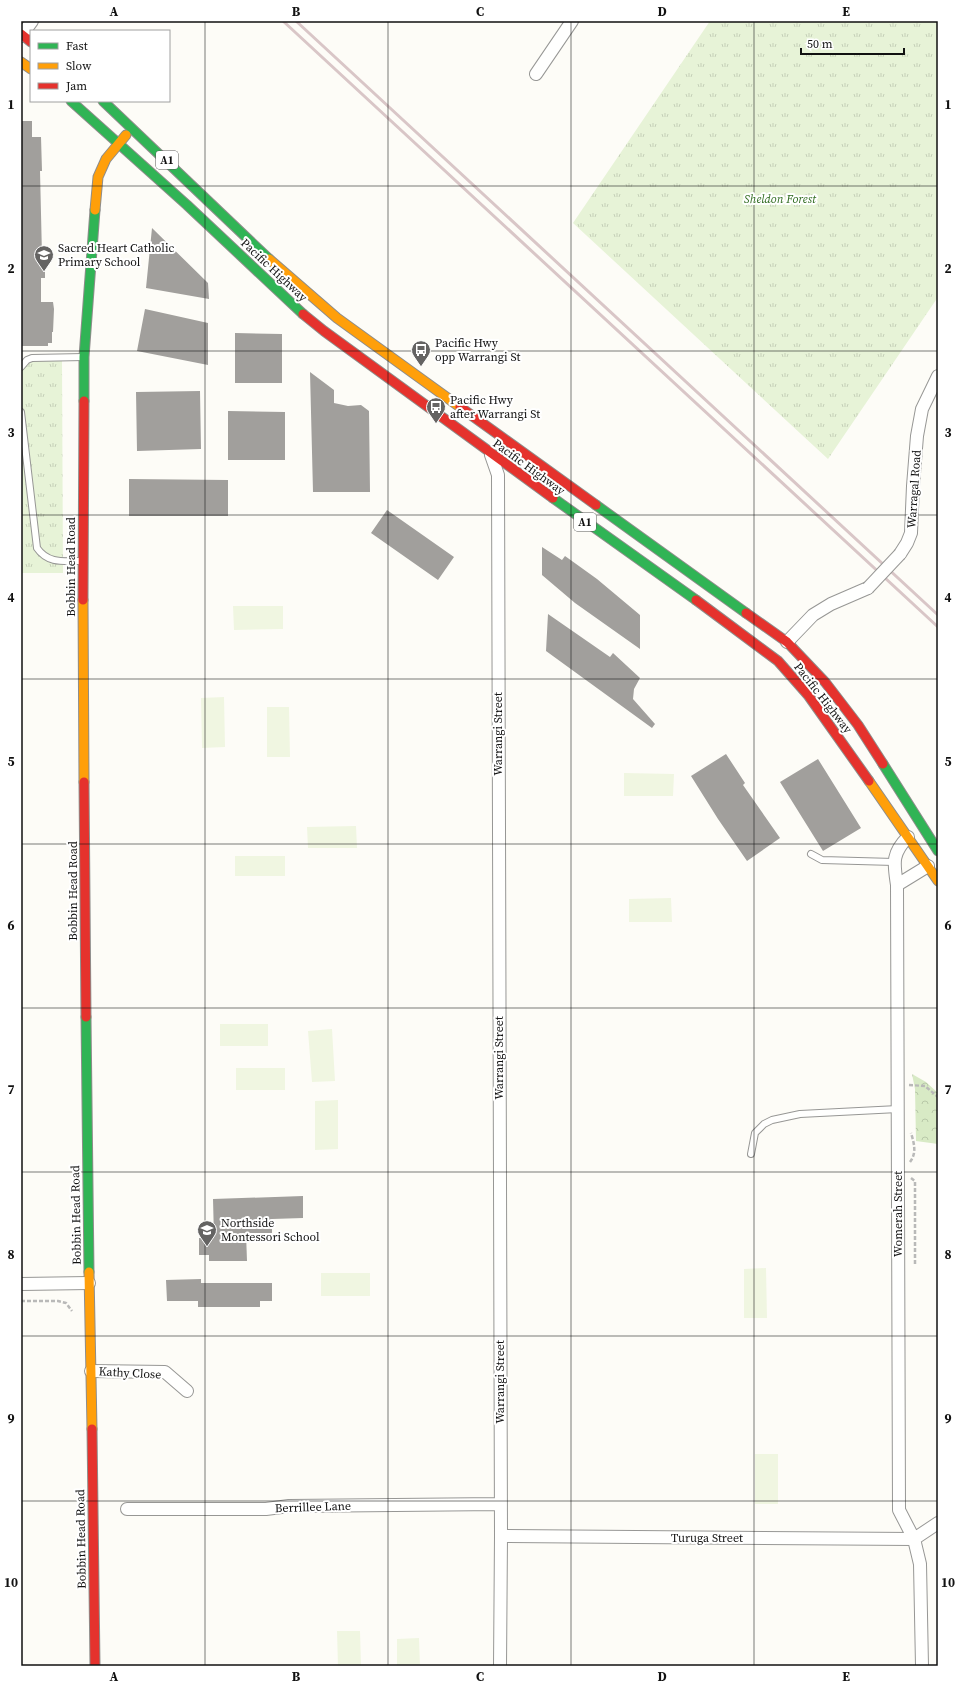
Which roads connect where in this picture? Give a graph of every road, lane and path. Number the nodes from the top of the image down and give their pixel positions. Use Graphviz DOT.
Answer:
graph roads {
  1 [pos="32,21"];
  2 [pos="572,21"];
  3 [pos="24,37"];
  4 [pos="21,62"];
  5 [pos="30,68"];
  6 [pos="536,74"];
  7 [pos="72,102"];
  8 [pos="104,102"];
  9 [pos="132,127"];
  10 [pos="118,143"];
  11 [pos="84,357"];
  12 [pos="21,367"];
  13 [pos="937,380"];
  14 [pos="21,412"];
  15 [pos="489,452"];
  16 [pos="83,561"];
  17 [pos="787,642"];
  18 [pos="908,837"];
  19 [pos="938,851"];
  20 [pos="812,854"];
  21 [pos="894,862"];
  22 [pos="928,866"];
  23 [pos="938,881"];
  24 [pos="897,885"];
  25 [pos="907,1085"];
  26 [pos="938,1097"];
  27 [pos="898,1109"];
  28 [pos="751,1154"];
  29 [pos="89,1283"];
  30 [pos="21,1284"];
  31 [pos="21,1301"];
  32 [pos="72,1311"];
  33 [pos="91,1371"];
  34 [pos="187,1392"];
  35 [pos="500,1504"];
  36 [pos="127,1509"];
  37 [pos="938,1523"];
  38 [pos="501,1536"];
  39 [pos="914,1539"];
  40 [pos="95,1666"];
  41 [pos="500,1666"];
  42 [pos="922,1666"];
  1 -- 3 [label="street"];
  2 -- 6 [label="street"];
  4 -- 5 [label="main road"];
  7 -- 10 [label="main road, Pacific Highway / A1"];
  8 -- 9 [label="main road, Pacific Highway / A1"];
  9 -- 10 [label="main road, Bobbin Head Road"];
  9 -- 17 [label="main road, Pacific Highway / A1"];
  10 -- 11 [label="main road, Bobbin Head Road"];
  10 -- 15 [label="main road, Pacific Highway / A1"];
  11 -- 12 [label="lane"];
  11 -- 16 [label="main road, Bobbin Head Road"];
  13 -- 17 [label="street, Warragal Road, bridge"];
  14 -- 16 [label="lane"];
  15 -- 18 [label="main road, Pacific Highway / A1"];
  15 -- 35 [label="street, Warrangi Street"];
  16 -- 29 [label="main road, Bobbin Head Road"];
  17 -- 19 [label="main road, Pacific Highway / A1"];
  18 -- 21 [label="street, Womerah Street"];
  18 -- 22 [label="main road, Pacific Highway / A1"];
  20 -- 21 [label="lane"];
  21 -- 24 [label="street, Womerah Street"];
  22 -- 23 [label="main road, Pacific Highway / A1"];
  22 -- 24 [label="street"];
  24 -- 27 [label="street, Womerah Street"];
  25 -- 26 [label="path"];
  27 -- 28 [label="lane"];
  27 -- 39 [label="street, Womerah Street"];
  29 -- 30 [label="street"];
  29 -- 33 [label="main road, Bobbin Head Road"];
  31 -- 32 [label="path"];
  33 -- 34 [label="street, Kathy Close"];
  33 -- 40 [label="main road, Bobbin Head Road"];
  35 -- 36 [label="street, Berrillee Lane"];
  35 -- 38 [label="street, Warrangi Street"];
  37 -- 39 [label="street"];
  38 -- 39 [label="street, Turuga Street"];
  38 -- 41 [label="street, Warrangi Street"];
  39 -- 42 [label="street, Womerah Street"];
}
